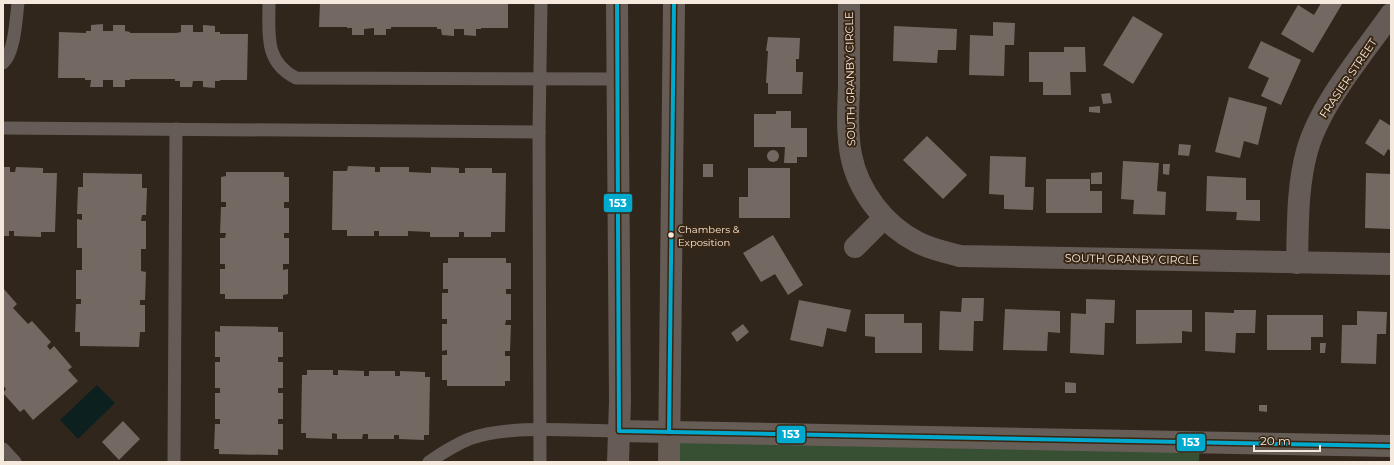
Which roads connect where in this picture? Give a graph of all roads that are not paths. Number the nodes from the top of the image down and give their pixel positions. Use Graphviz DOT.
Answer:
graph roads {
  1 [pos="18,3"];
  2 [pos="269,3"];
  3 [pos="541,3"];
  4 [pos="617,3"];
  5 [pos="674,3"];
  6 [pos="849,3"];
  7 [pos="1391,14"];
  8 [pos="3,63"];
  9 [pos="540,78"];
  10 [pos="617,80"];
  11 [pos="3,128"];
  12 [pos="176,129"];
  13 [pos="539,132"];
  14 [pos="884,218"];
  15 [pos="855,247"];
  16 [pos="1297,262"];
  17 [pos="1391,264"];
  18 [pos="540,431"];
  19 [pos="619,431"];
  20 [pos="669,432"];
  21 [pos="1391,446"];
  22 [pos="3,449"];
  23 [pos="15,462"];
  24 [pos="174,462"];
  25 [pos="430,462"];
  26 [pos="540,462"];
  27 [pos="618,462"];
  28 [pos="669,462"];
  1 -- 8 [label="lane"];
  2 -- 9 [label="lane"];
  3 -- 9 [label="lane"];
  4 -- 10 [label="main road"];
  5 -- 20 [label="main road"];
  6 -- 14 [label="street, SOUTH GRANBY CIRCLE"];
  7 -- 16 [label="street, FRASIER STREET"];
  9 -- 10 [label="lane"];
  9 -- 13 [label="lane"];
  10 -- 19 [label="main road"];
  11 -- 12 [label="lane"];
  12 -- 13 [label="lane"];
  12 -- 24 [label="lane"];
  13 -- 18 [label="lane"];
  14 -- 15 [label="street"];
  14 -- 16 [label="street, SOUTH GRANBY CIRCLE"];
  16 -- 17 [label="street, SOUTH GRANBY CIRCLE"];
  18 -- 19 [label="lane"];
  18 -- 25 [label="lane"];
  18 -- 26 [label="lane"];
  19 -- 20 [label="street"];
  19 -- 27 [label="main road"];
  20 -- 21 [label="street"];
  20 -- 28 [label="main road"];
  22 -- 23 [label="lane"];
}
